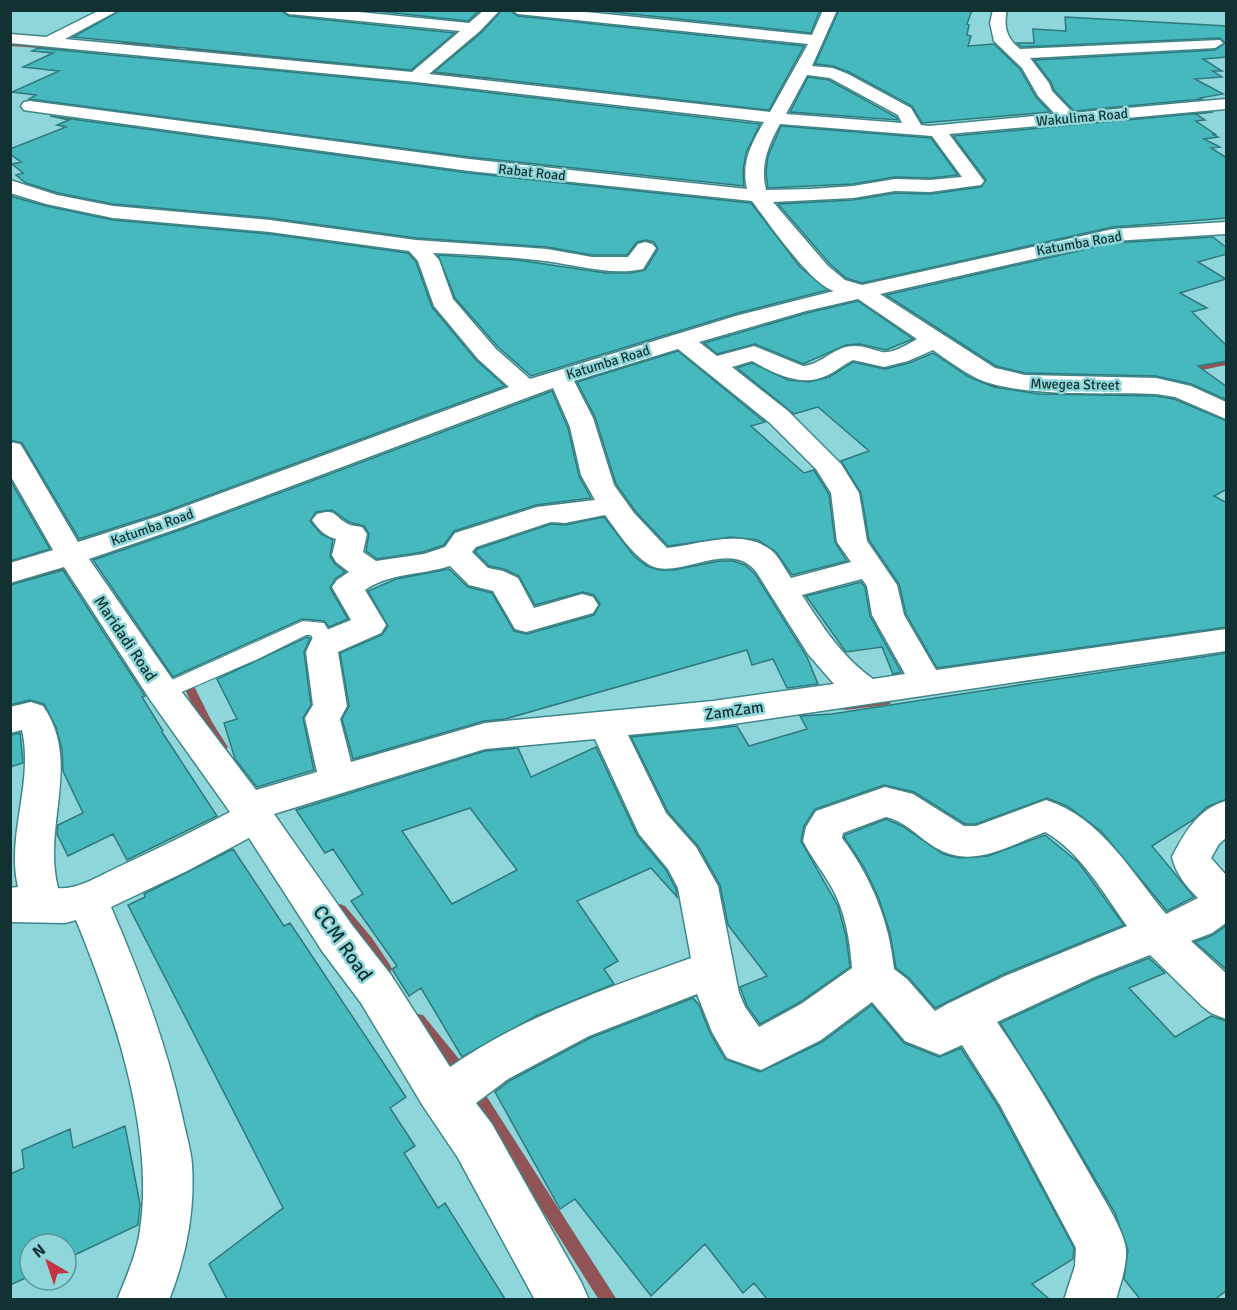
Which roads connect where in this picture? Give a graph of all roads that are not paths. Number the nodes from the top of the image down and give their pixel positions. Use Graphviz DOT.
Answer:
graph roads {
  1 [pos="112,10"];
  2 [pos="289,10"];
  3 [pos="493,10"];
  4 [pos="518,10"];
  5 [pos="830,10"];
  6 [pos="1000,10"];
  7 [pos="475,28"];
  8 [pos="10,38"];
  9 [pos="818,40"];
  10 [pos="49,41"];
  11 [pos="1215,43"];
  12 [pos="1016,54"];
  13 [pos="802,70"];
  14 [pos="416,77"];
  15 [pos="1227,104"];
  16 [pos="30,106"];
  17 [pos="774,118"];
  18 [pos="1068,118"];
  19 [pos="914,129"];
  20 [pos="937,131"];
  21 [pos="10,186"];
  22 [pos="758,196"];
  23 [pos="1227,228"];
  24 [pos="416,246"];
  25 [pos="645,248"];
  26 [pos="861,291"];
  27 [pos="936,339"];
  28 [pos="682,340"];
  29 [pos="713,365"];
  30 [pos="559,377"];
  31 [pos="527,389"];
  32 [pos="1227,411"];
  33 [pos="10,450"];
  34 [pos="615,506"];
  35 [pos="327,520"];
  36 [pos="456,554"];
  37 [pos="71,555"];
  38 [pos="870,567"];
  39 [pos="10,573"];
  40 [pos="370,573"];
  41 [pos="783,590"];
  42 [pos="582,605"];
  43 [pos="1227,640"];
  44 [pos="326,643"];
  45 [pos="926,682"];
  46 [pos="163,692"];
  47 [pos="867,693"];
  48 [pos="10,720"];
  49 [pos="606,725"];
  50 [pos="337,780"];
  51 [pos="252,812"];
  52 [pos="1227,816"];
  53 [pos="88,899"];
  54 [pos="26,904"];
  55 [pos="1159,936"];
  56 [pos="715,968"];
  57 [pos="874,981"];
  58 [pos="1227,999"];
  59 [pos="962,1018"];
  60 [pos="445,1098"];
  61 [pos="143,1299"];
  62 [pos="563,1299"];
  63 [pos="1090,1299"];
  1 -- 10 [label="street"];
  2 -- 7 [label="street"];
  3 -- 7 [label="street"];
  4 -- 9 [label="street"];
  5 -- 9 [label="street"];
  6 -- 12 [label="street"];
  7 -- 14 [label="street"];
  8 -- 10 [label="street, Wakulima Road"];
  9 -- 13 [label="street"];
  10 -- 14 [label="street, Wakulima Road"];
  11 -- 12 [label="street"];
  12 -- 18 [label="street"];
  13 -- 17 [label="street"];
  13 -- 19 [label="street"];
  14 -- 17 [label="street, Wakulima Road"];
  15 -- 18 [label="street, Wakulima Road"];
  16 -- 22 [label="street, Rabat Road"];
  17 -- 19 [label="street, Wakulima Road"];
  17 -- 22 [label="street"];
  18 -- 20 [label="street, Wakulima Road"];
  19 -- 20 [label="street, Wakulima Road"];
  20 -- 22 [label="street, Rabat Road"];
  21 -- 24 [label="street"];
  22 -- 26 [label="street, Mwegea Street"];
  23 -- 26 [label="street, Katumba Road"];
  24 -- 25 [label="street"];
  24 -- 31 [label="street"];
  26 -- 27 [label="street, Mwegea Street"];
  26 -- 28 [label="street, Katumba Road"];
  27 -- 29 [label="street"];
  27 -- 32 [label="street, Mwegea Street"];
  28 -- 29 [label="street"];
  28 -- 30 [label="street, Katumba Road"];
  29 -- 38 [label="street"];
  30 -- 31 [label="street, Katumba Road"];
  30 -- 34 [label="street"];
  31 -- 37 [label="street, Katumba Road"];
  33 -- 37 [label="street, Maridadi Road"];
  34 -- 36 [label="street"];
  34 -- 41 [label="street"];
  35 -- 40 [label="street"];
  36 -- 40 [label="street"];
  36 -- 42 [label="street"];
  37 -- 39 [label="street, Katumba Road"];
  37 -- 46 [label="street, Maridadi Road"];
  38 -- 41 [label="street"];
  38 -- 45 [label="street"];
  40 -- 44 [label="street"];
  41 -- 47 [label="street"];
  43 -- 45 [label="street, ZamZam"];
  44 -- 46 [label="lane"];
  44 -- 50 [label="street"];
  45 -- 47 [label="street, ZamZam"];
  46 -- 51 [label="street, Maridadi Road"];
  47 -- 49 [label="street, ZamZam"];
  48 -- 54 [label="street"];
  49 -- 50 [label="street, ZamZam"];
  49 -- 56 [label="street"];
  50 -- 51 [label="street, ZamZam"];
  51 -- 53 [label="street"];
  51 -- 60 [label="street, CCM Road"];
  52 -- 55 [label="street"];
  53 -- 54 [label="street"];
  53 -- 61 [label="street"];
  55 -- 57 [label="street"];
  55 -- 58 [label="street"];
  55 -- 59 [label="street"];
  56 -- 57 [label="street"];
  56 -- 60 [label="street"];
  57 -- 59 [label="street"];
  59 -- 63 [label="street"];
  60 -- 62 [label="street, CCM Road"];
}
